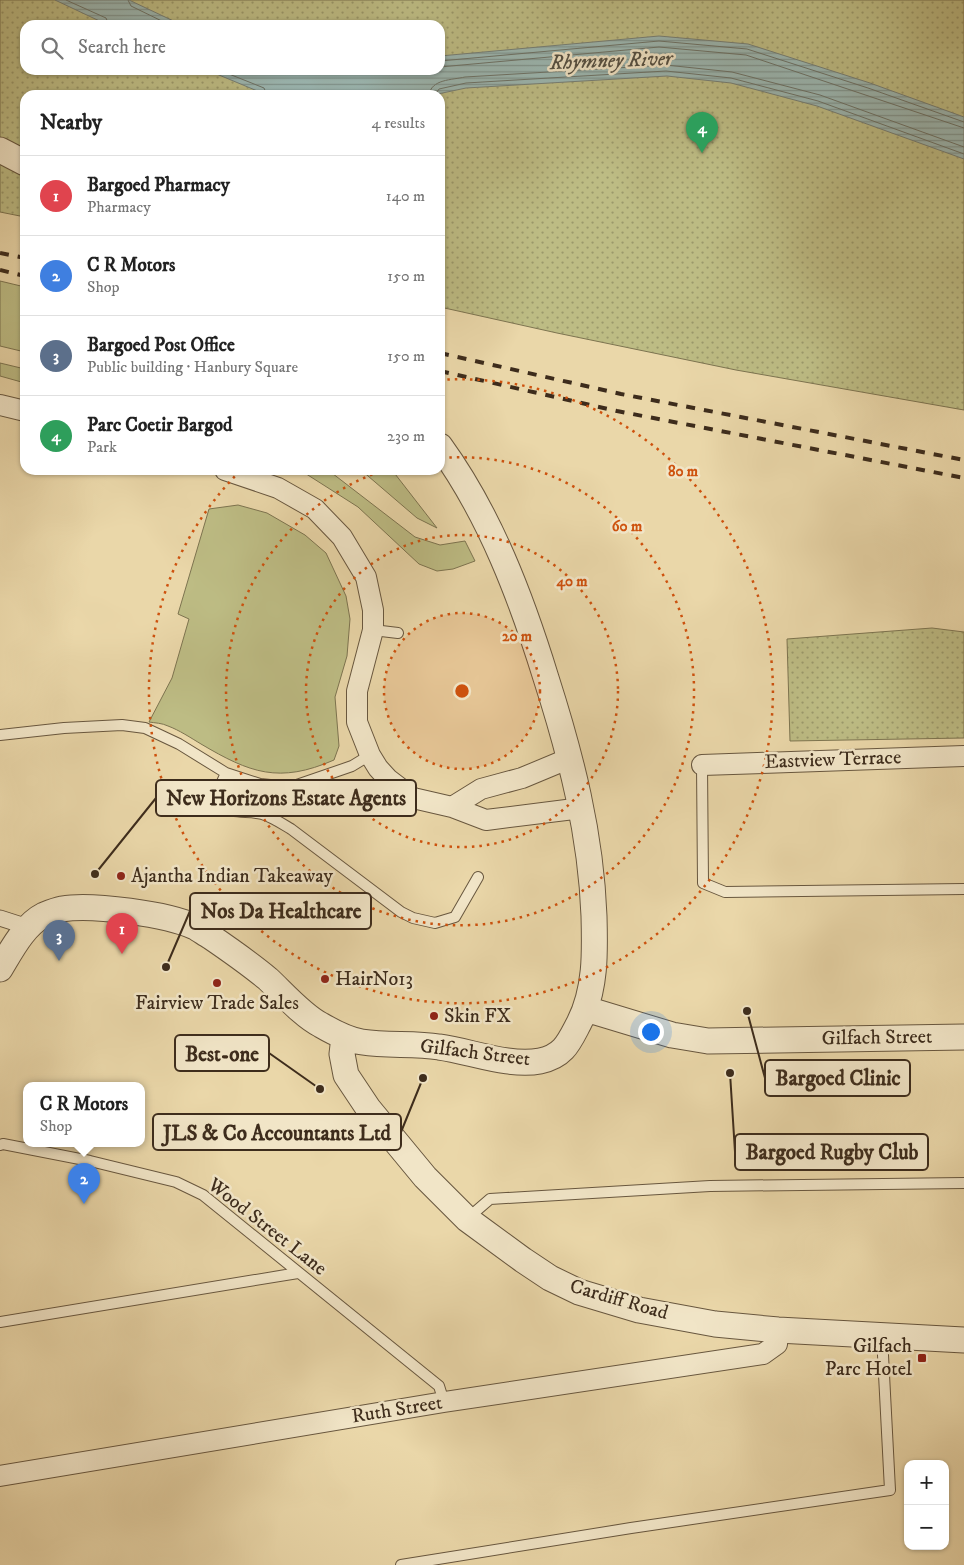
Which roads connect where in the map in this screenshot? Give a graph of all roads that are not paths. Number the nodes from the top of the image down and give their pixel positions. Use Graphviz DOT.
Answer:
graph roads {
  1 [pos="0,150"];
  2 [pos="20,160"];
  3 [pos="0,405"];
  4 [pos="20,410"];
  5 [pos="445,453"];
  6 [pos="240,475"];
  7 [pos="372,630"];
  8 [pos="398,633"];
  9 [pos="0,735"];
  10 [pos="370,755"];
  11 [pos="964,756"];
  12 [pos="570,758"];
  13 [pos="702,764"];
  14 [pos="226,773"];
  15 [pos="452,807"];
  16 [pos="582,808"];
  17 [pos="478,877"];
  18 [pos="964,889"];
  19 [pos="0,918"];
  20 [pos="28,927"];
  21 [pos="0,969"];
  22 [pos="586,1009"];
  23 [pos="344,1037"];
  24 [pos="964,1037"];
  25 [pos="0,1145"];
  26 [pos="964,1183"];
  27 [pos="467,1219"];
  28 [pos="298,1273"];
  29 [pos="0,1322"];
  30 [pos="778,1330"];
  31 [pos="882,1336"];
  32 [pos="964,1340"];
  33 [pos="444,1402"];
  34 [pos="0,1476"];
  35 [pos="401,1565"];
  1 -- 2 [label="street"];
  3 -- 4 [label="street"];
  5 -- 12 [label="street"];
  6 -- 7 [label="street"];
  7 -- 8 [label="lane"];
  7 -- 10 [label="street"];
  9 -- 14 [label="lane"];
  10 -- 14 [label="lane"];
  10 -- 15 [label="street"];
  11 -- 13 [label="street, Eastview Terrace"];
  12 -- 15 [label="street"];
  12 -- 16 [label="street"];
  13 -- 18 [label="lane"];
  14 -- 17 [label="lane"];
  15 -- 16 [label="street"];
  16 -- 22 [label="street"];
  19 -- 20 [label="street"];
  20 -- 21 [label="street"];
  20 -- 23 [label="street, Gilfach Street"];
  22 -- 23 [label="street, Gilfach Street"];
  22 -- 24 [label="street, Gilfach Street"];
  23 -- 27 [label="street, Cardiff Road"];
  25 -- 28 [label="lane, Wood Street Lane"];
  26 -- 27 [label="lane"];
  27 -- 30 [label="street, Cardiff Road"];
  28 -- 29 [label="lane"];
  28 -- 33 [label="lane, Wood Street Lane"];
  30 -- 31 [label="street, Cardiff Road"];
  30 -- 33 [label="street, Ruth Street"];
  31 -- 32 [label="street, Cardiff Road"];
  31 -- 35 [label="lane"];
  33 -- 34 [label="street, Ruth Street"];
}
